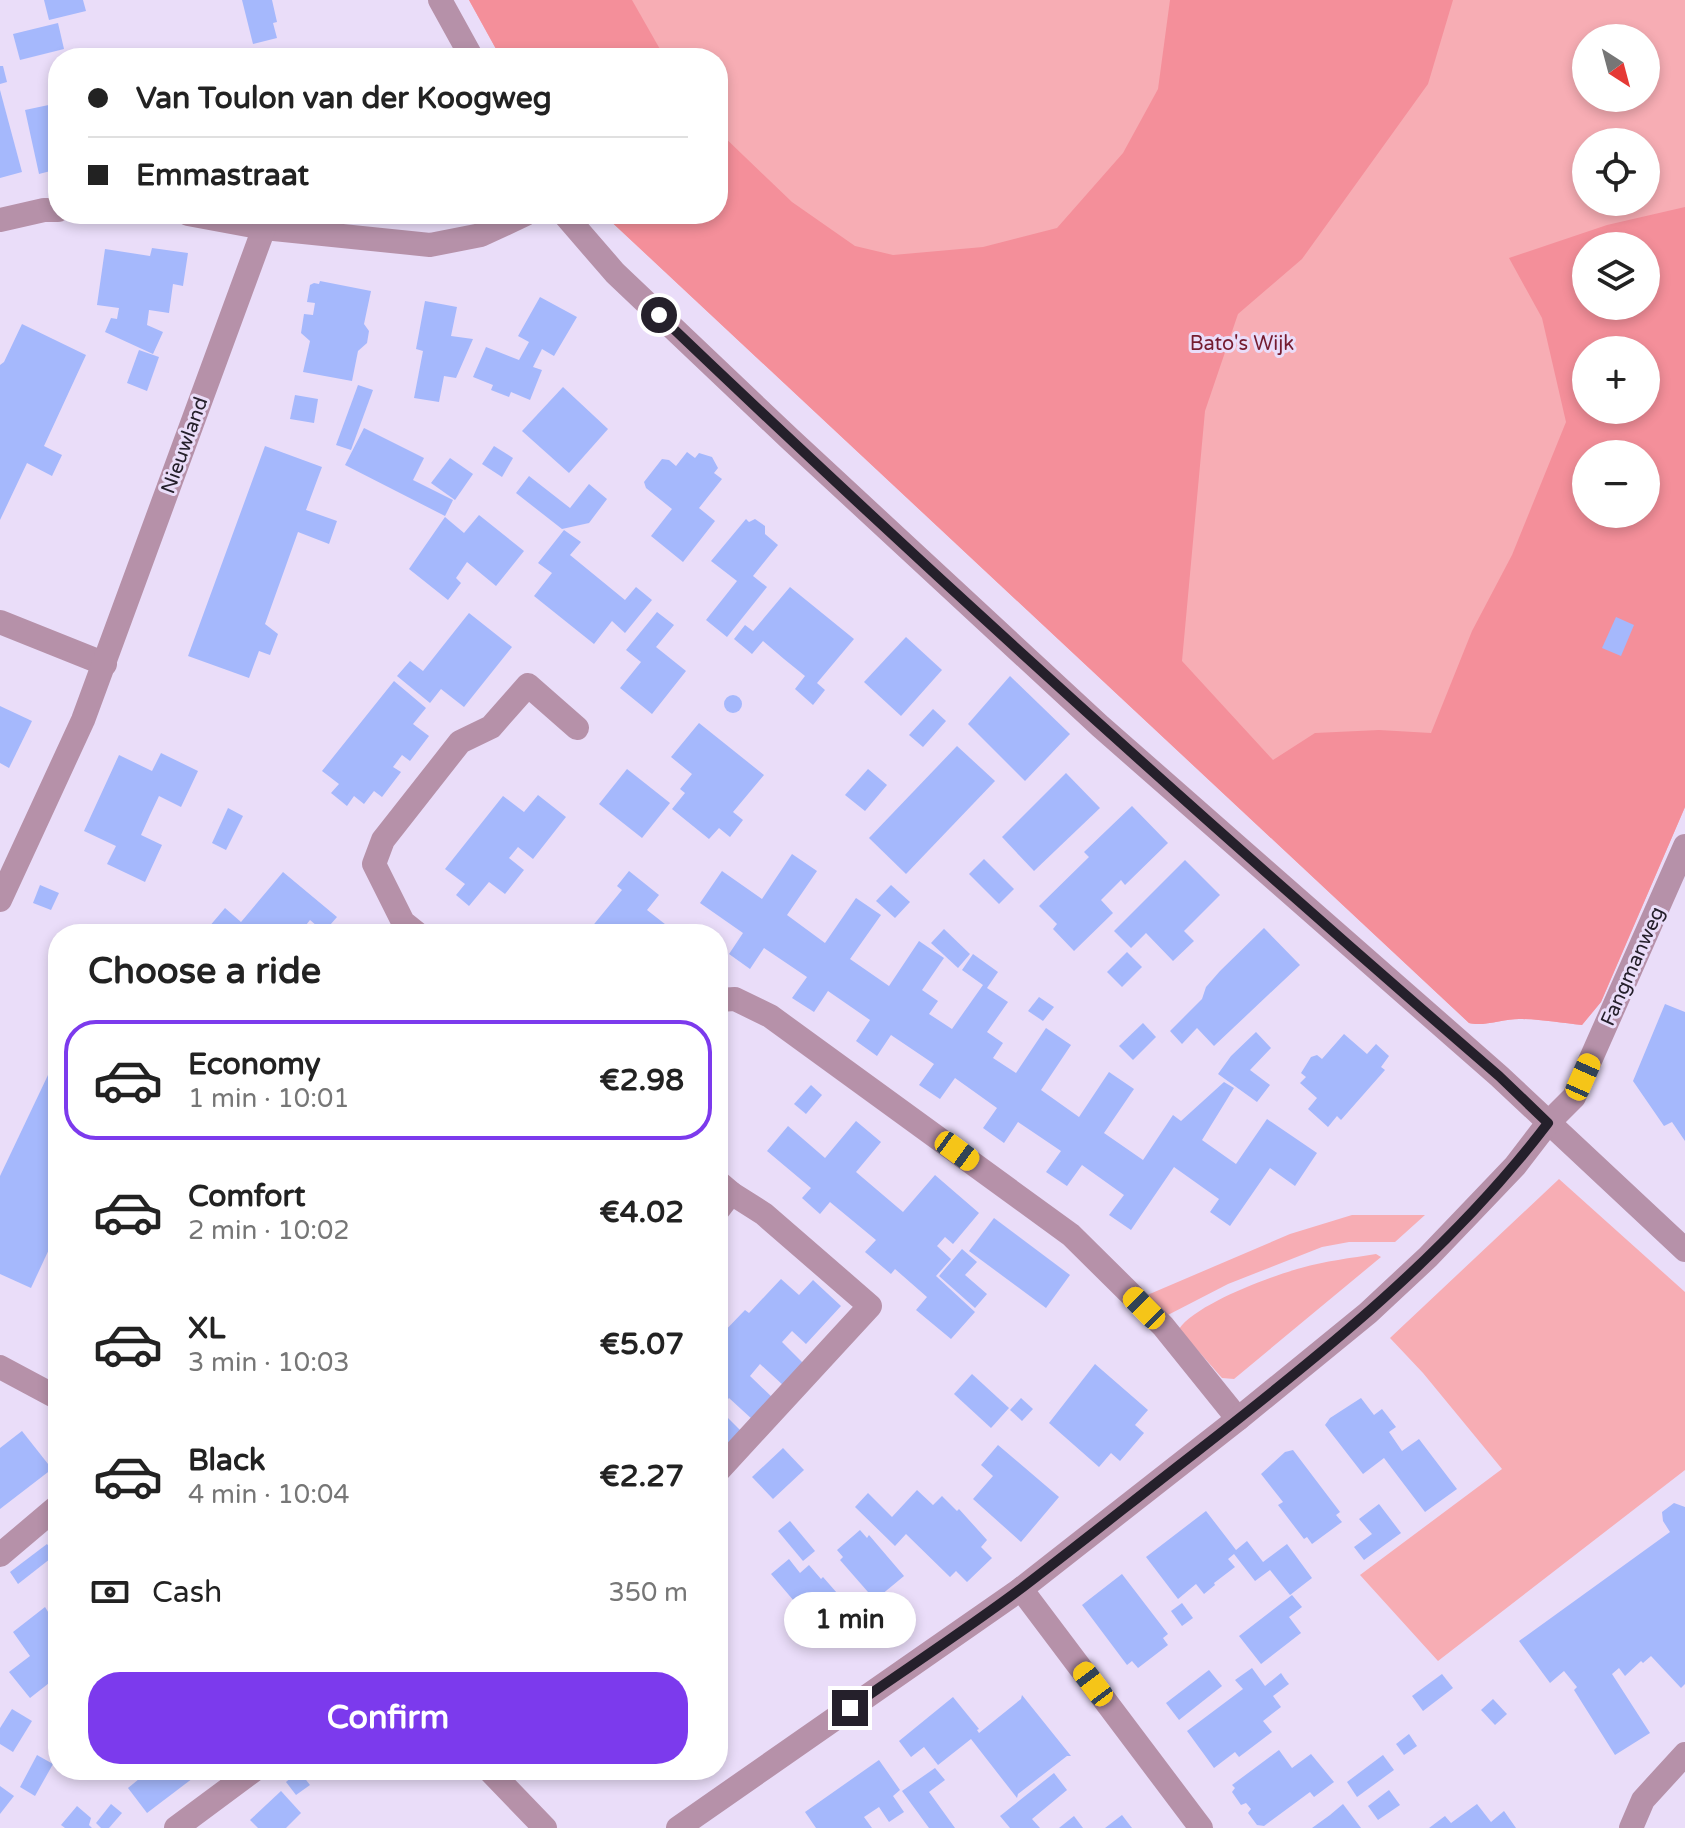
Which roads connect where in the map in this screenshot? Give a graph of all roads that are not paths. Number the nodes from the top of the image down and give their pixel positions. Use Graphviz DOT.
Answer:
graph roads {
  1 [pos="440,0"];
  2 [pos="466,48"];
  3 [pos="48,210"];
  4 [pos="0,220"];
  5 [pos="242,224"];
  6 [pos="505,224"];
  7 [pos="573,224"];
  8 [pos="264,228"];
  9 [pos="0,622"];
  10 [pos="105,664"];
  11 [pos="577,728"];
  12 [pos="1685,846"];
  13 [pos="0,900"];
  14 [pos="401,924"];
  15 [pos="728,999"];
  16 [pos="1548,1123"];
  17 [pos="728,1198"];
  18 [pos="1685,1250"];
  19 [pos="0,1367"];
  20 [pos="48,1387"];
  21 [pos="1238,1419"];
  22 [pos="728,1460"];
  23 [pos="48,1514"];
  24 [pos="0,1555"];
  25 [pos="1021,1589"];
  26 [pos="1685,1754"];
  27 [pos="241,1780"];
  28 [pos="499,1780"];
  29 [pos="176,1828"];
  30 [pos="545,1828"];
  31 [pos="678,1828"];
  32 [pos="1201,1828"];
  33 [pos="1631,1828"];
  1 -- 2 [label="street"];
  3 -- 4 [label="street"];
  5 -- 8 [label="street"];
  6 -- 8 [label="street"];
  7 -- 16 [label="street"];
  8 -- 10 [label="street, Nieuwland"];
  9 -- 10 [label="street"];
  10 -- 13 [label="street, Nieuwland"];
  11 -- 14 [label="street"];
  12 -- 16 [label="street, Fangmanweg"];
  15 -- 21 [label="street"];
  16 -- 18 [label="street"];
  16 -- 21 [label="street, Fangmanweg"];
  17 -- 22 [label="street"];
  19 -- 20 [label="street"];
  21 -- 25 [label="street, Fangmanweg"];
  23 -- 24 [label="street"];
  25 -- 31 [label="street, Fangmanweg"];
  25 -- 32 [label="street"];
  26 -- 33 [label="street"];
  27 -- 29 [label="street"];
  28 -- 30 [label="street"];
}
